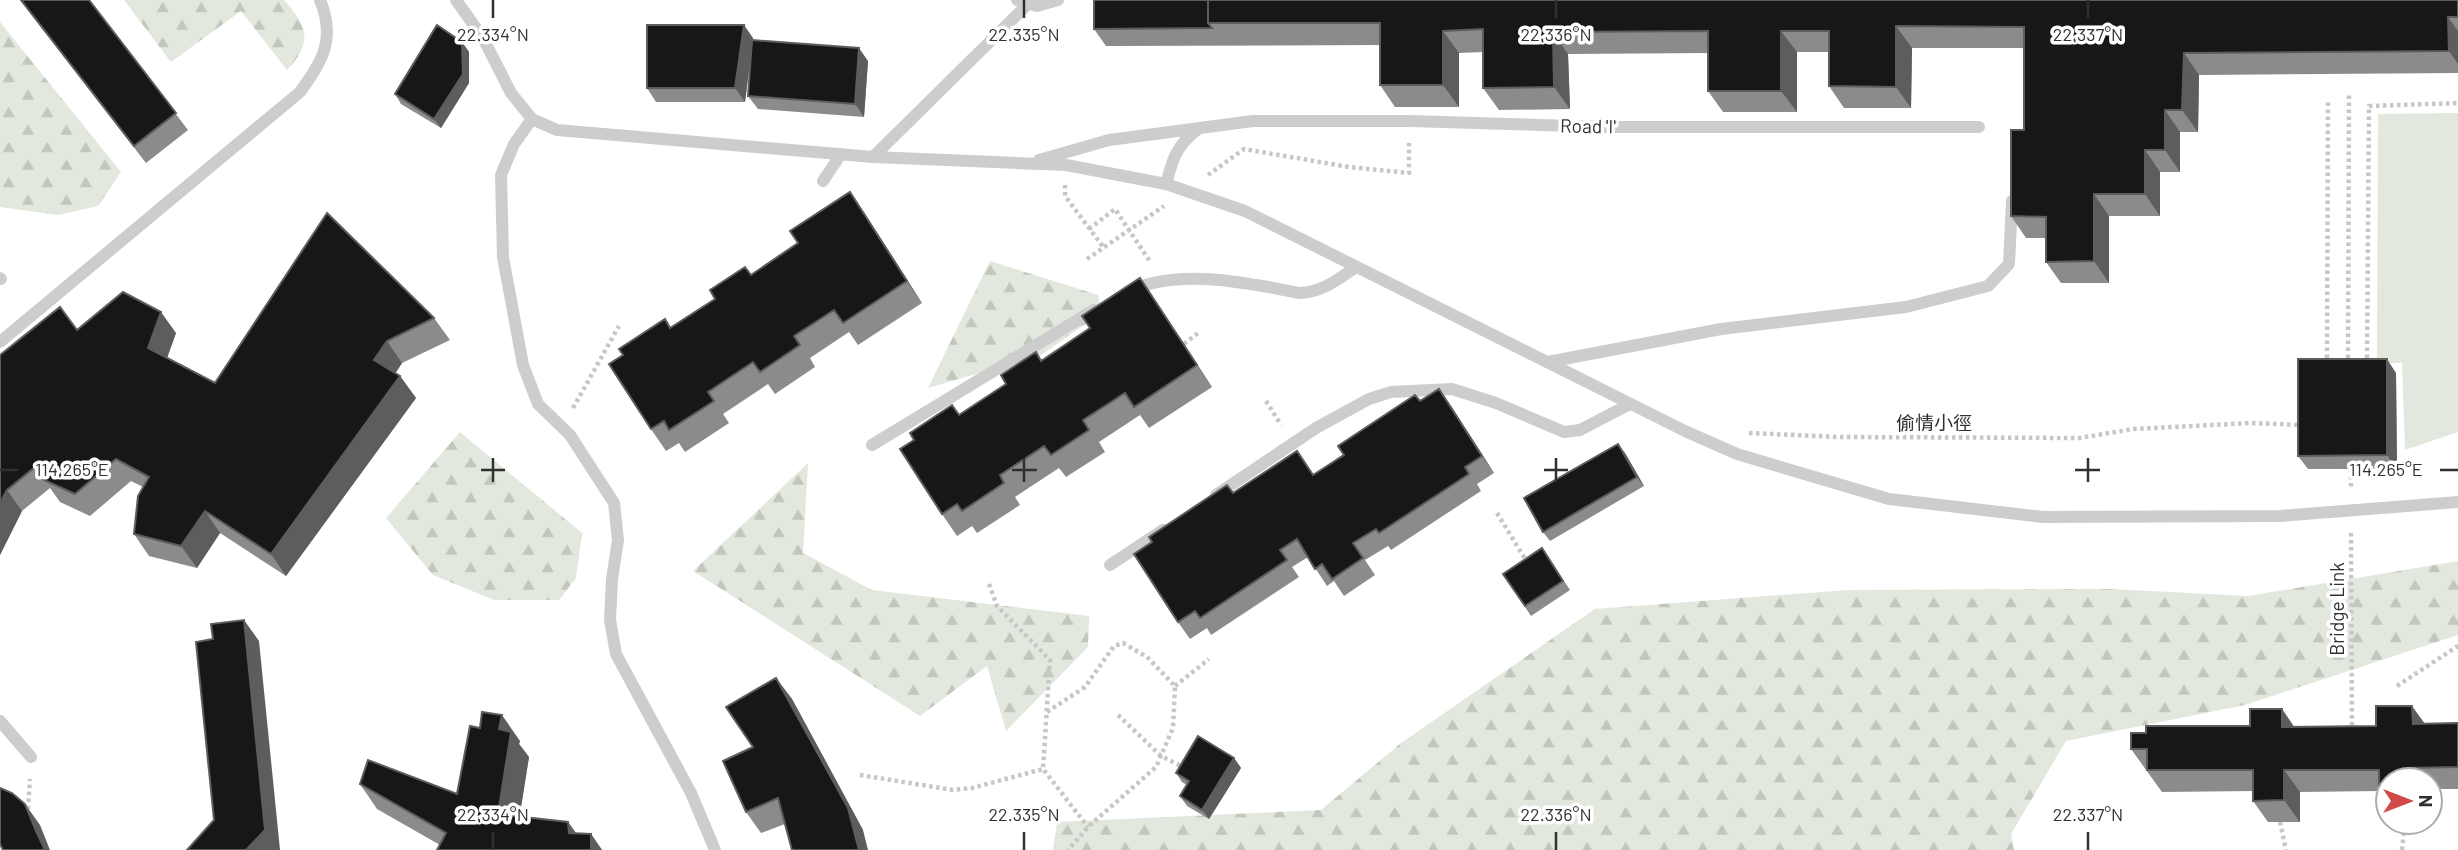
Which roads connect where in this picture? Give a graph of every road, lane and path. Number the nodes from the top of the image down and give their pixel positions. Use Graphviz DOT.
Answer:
graph roads {
  1 [pos="320,0"];
  2 [pos="456,0"];
  3 [pos="1058,0"];
  4 [pos="1022,2"];
  5 [pos="2348,95"];
  6 [pos="2328,102"];
  7 [pos="2458,103"];
  8 [pos="532,119"];
  9 [pos="1409,121"];
  10 [pos="1979,127"];
  11 [pos="1198,129"];
  12 [pos="841,154"];
  13 [pos="873,157"];
  14 [pos="1030,163"];
  15 [pos="1349,167"];
  16 [pos="823,181"];
  17 [pos="1166,184"];
  18 [pos="1065,196"];
  19 [pos="2011,197"];
  20 [pos="1089,229"];
  21 [pos="1104,248"];
  22 [pos="1356,267"];
  23 [pos="1156,270"];
  24 [pos="1123,294"];
  25 [pos="1103,305"];
  26 [pos="619,327"];
  27 [pos="1198,333"];
  28 [pos="0,342"];
  29 [pos="1184,344"];
  30 [pos="1549,362"];
  31 [pos="2327,373"];
  32 [pos="2348,373"];
  33 [pos="2367,373"];
  34 [pos="1266,401"];
  35 [pos="1630,404"];
  36 [pos="1281,425"];
  37 [pos="2307,425"];
  38 [pos="562,427"];
  39 [pos="1745,433"];
  40 [pos="872,445"];
  41 [pos="2351,469"];
  42 [pos="2351,497"];
  43 [pos="2458,502"];
  44 [pos="1202,504"];
  45 [pos="1497,513"];
  46 [pos="1179,519"];
  47 [pos="2351,525"];
  48 [pos="1111,565"];
  49 [pos="1531,569"];
  50 [pos="989,584"];
  51 [pos="2458,646"];
  52 [pos="1209,659"];
  53 [pos="1175,685"];
  54 [pos="2398,687"];
  55 [pos="1047,712"];
  56 [pos="1118,715"];
  57 [pos="0,721"];
  58 [pos="2352,741"];
  59 [pos="1161,756"];
  60 [pos="31,757"];
  61 [pos="1043,769"];
  62 [pos="1190,771"];
  63 [pos="860,775"];
  64 [pos="28,809"];
  65 [pos="2280,822"];
  66 [pos="1088,827"];
  67 [pos="715,850"];
  68 [pos="1068,850"];
  69 [pos="2286,850"];
  1 -- 28 [label="lane"];
  2 -- 8 [label="lane"];
  3 -- 4 [label="lane"];
  4 -- 13 [label="lane"];
  5 -- 32 [label="path"];
  6 -- 31 [label="path"];
  7 -- 33 [label="path"];
  8 -- 12 [label="lane"];
  8 -- 38 [label="lane"];
  9 -- 10 [label="lane, Road 'I'"];
  9 -- 11 [label="lane, Road 'I'"];
  9 -- 15 [label="path"];
  11 -- 14 [label="lane, Road 'I'"];
  11 -- 17 [label="lane"];
  12 -- 13 [label="lane"];
  12 -- 16 [label="lane"];
  13 -- 14 [label="lane"];
  14 -- 17 [label="lane"];
  17 -- 22 [label="lane"];
  18 -- 20 [label="path"];
  19 -- 30 [label="lane"];
  20 -- 21 [label="path"];
  20 -- 23 [label="path"];
  22 -- 24 [label="lane"];
  22 -- 30 [label="lane"];
  25 -- 40 [label="lane"];
  26 -- 38 [label="path"];
  27 -- 29 [label="path"];
  30 -- 35 [label="lane"];
  34 -- 36 [label="path"];
  35 -- 43 [label="lane"];
  35 -- 44 [label="lane"];
  37 -- 39 [label="path, 偷情小徑"];
  38 -- 67 [label="lane"];
  41 -- 42 [label="path"];
  45 -- 49 [label="path"];
  46 -- 48 [label="lane"];
  47 -- 58 [label="path, Bridge Link"];
  50 -- 55 [label="path"];
  51 -- 54 [label="path"];
  52 -- 53 [label="path"];
  53 -- 55 [label="path"];
  53 -- 59 [label="path"];
  55 -- 61 [label="path"];
  56 -- 59 [label="path"];
  57 -- 60 [label="lane"];
  59 -- 62 [label="path"];
  59 -- 66 [label="path"];
  60 -- 64 [label="path"];
  61 -- 63 [label="path"];
  61 -- 66 [label="path"];
  65 -- 69 [label="path"];
  66 -- 68 [label="path"];
}
